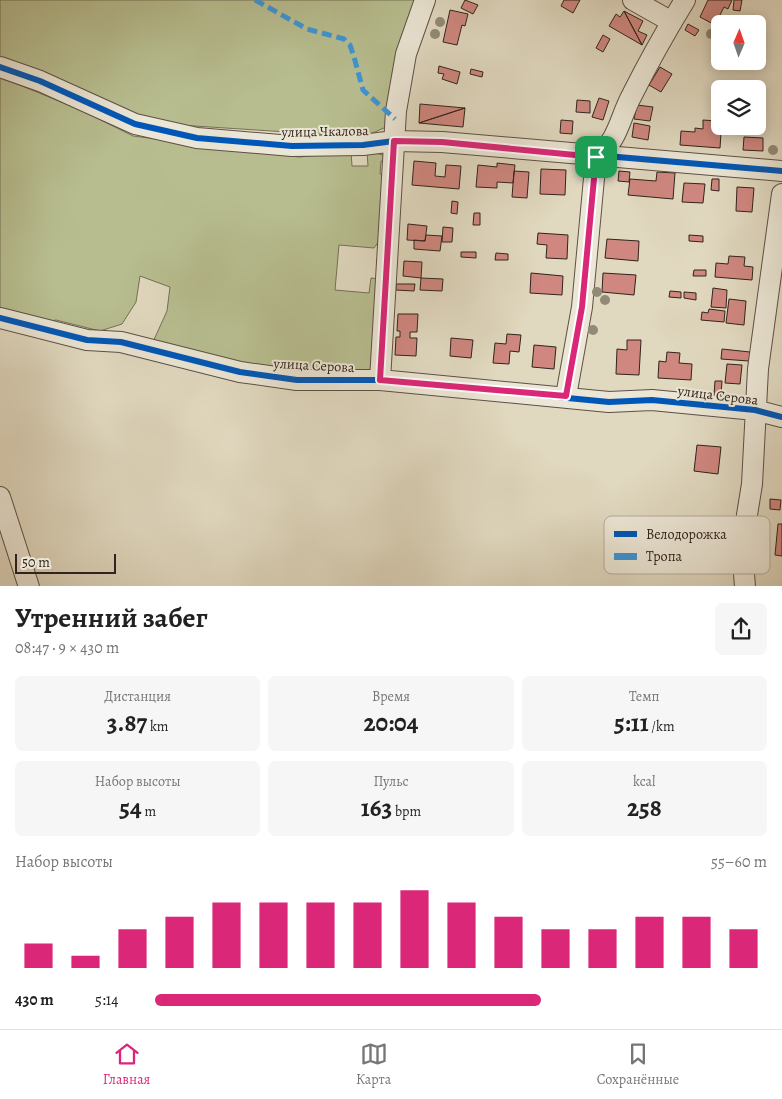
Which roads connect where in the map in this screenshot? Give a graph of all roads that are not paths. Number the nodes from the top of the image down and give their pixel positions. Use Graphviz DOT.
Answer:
graph roads {
  1 [pos="425,0"];
  2 [pos="633,0"];
  3 [pos="685,0"];
  4 [pos="672,22"];
  5 [pos="0,67"];
  6 [pos="394,141"];
  7 [pos="596,157"];
  8 [pos="782,171"];
  9 [pos="782,194"];
  10 [pos="0,318"];
  11 [pos="380,380"];
  12 [pos="566,396"];
  13 [pos="755,410"];
  14 [pos="782,417"];
  15 [pos="0,497"];
  16 [pos="747,516"];
  17 [pos="29,586"];
  1 -- 6 [label="street"];
  2 -- 4 [label="street"];
  3 -- 4 [label="street"];
  4 -- 7 [label="street"];
  5 -- 6 [label="street, улица Чкалова"];
  6 -- 7 [label="street, улица Чкалова"];
  6 -- 11 [label="street"];
  7 -- 8 [label="street, улица Чкалова"];
  7 -- 12 [label="street"];
  9 -- 13 [label="street"];
  10 -- 11 [label="street, улица Серова"];
  11 -- 12 [label="street, улица Серова"];
  12 -- 13 [label="street, улица Серова"];
  13 -- 14 [label="street, улица Серова"];
  13 -- 16 [label="street"];
  15 -- 17 [label="street"];
}
